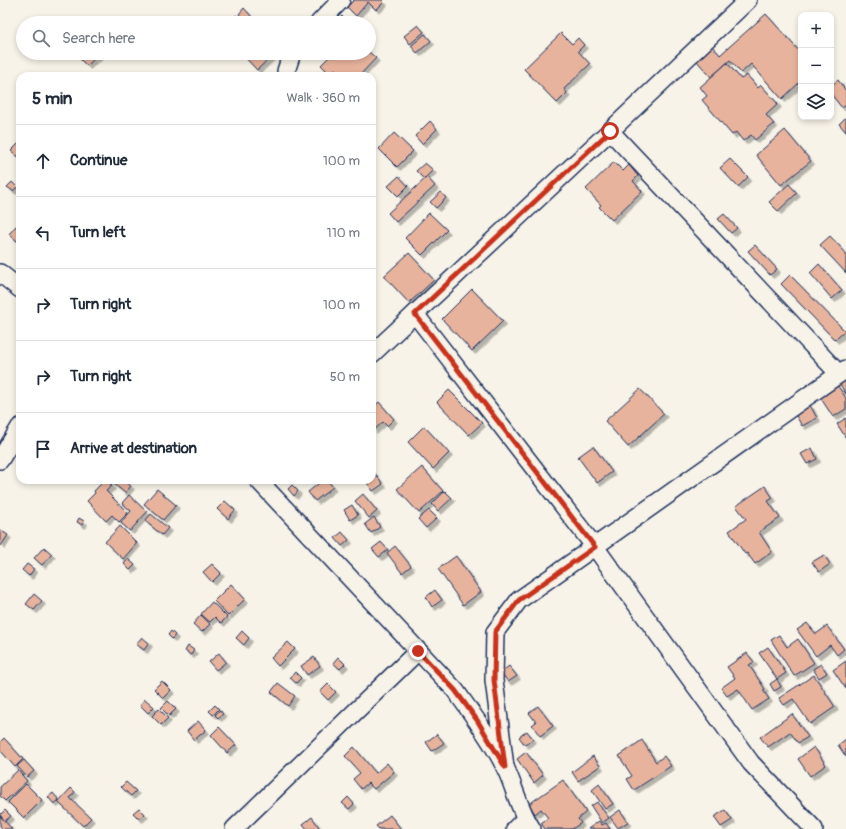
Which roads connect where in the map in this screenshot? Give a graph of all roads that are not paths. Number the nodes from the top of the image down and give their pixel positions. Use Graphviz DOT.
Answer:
graph roads {
  1 [pos="341,0"];
  2 [pos="748,0"];
  3 [pos="325,16"];
  4 [pos="290,60"];
  5 [pos="286,72"];
  6 [pos="610,131"];
  7 [pos="0,273"];
  8 [pos="16,285"];
  9 [pos="415,314"];
  10 [pos="376,350"];
  11 [pos="843,371"];
  12 [pos="16,434"];
  13 [pos="0,460"];
  14 [pos="262,484"];
  15 [pos="595,547"];
  16 [pos="418,651"];
  17 [pos="505,767"];
  18 [pos="524,826"];
  19 [pos="234,829"];
  20 [pos="814,829"];
  1 -- 3 [label="street"];
  2 -- 6 [label="street"];
  4 -- 5 [label="street"];
  6 -- 9 [label="street"];
  6 -- 11 [label="street"];
  7 -- 8 [label="street"];
  9 -- 10 [label="street"];
  9 -- 15 [label="street"];
  11 -- 15 [label="street"];
  12 -- 13 [label="street"];
  14 -- 16 [label="street"];
  15 -- 17 [label="street"];
  15 -- 20 [label="street"];
  16 -- 17 [label="street"];
  16 -- 19 [label="street"];
  17 -- 18 [label="street"];
}
